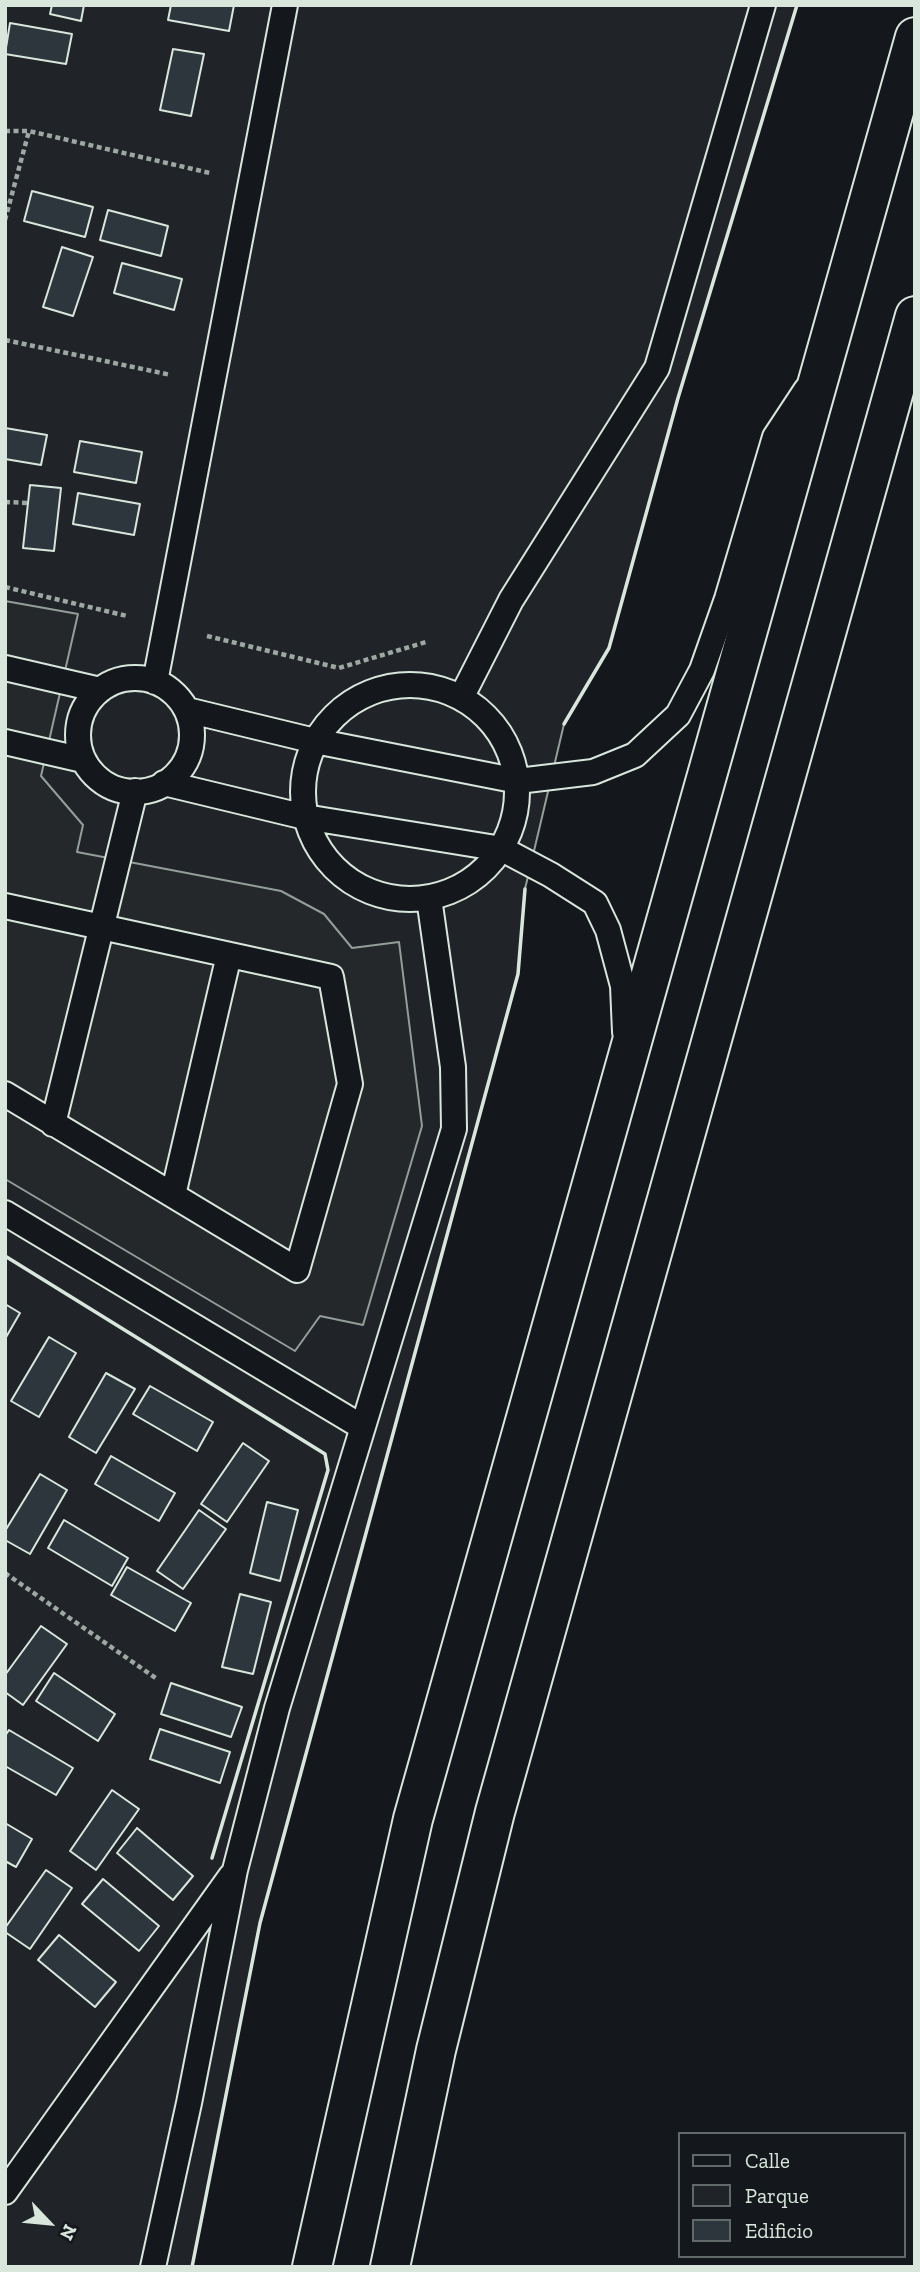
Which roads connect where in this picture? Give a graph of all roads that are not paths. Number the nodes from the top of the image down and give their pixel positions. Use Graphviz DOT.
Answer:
graph roads {
  1 [pos="285,5"];
  2 [pos="763,5"];
  3 [pos="915,37"];
  4 [pos="915,316"];
  5 [pos="822,366"];
  6 [pos="5,668"];
  7 [pos="155,682"];
  8 [pos="100,690"];
  9 [pos="462,696"];
  10 [pos="187,710"];
  11 [pos="315,741"];
  12 [pos="5,742"];
  13 [pos="83,760"];
  14 [pos="518,781"];
  15 [pos="164,783"];
  16 [pos="135,791"];
  17 [pos="306,817"];
  18 [pos="502,849"];
  19 [pos="429,898"];
  20 [pos="5,906"];
  21 [pos="100,927"];
  22 [pos="229,955"];
  23 [pos="626,1065"];
  24 [pos="5,1094"];
  25 [pos="53,1124"];
  26 [pos="173,1195"];
  27 [pos="5,1213"];
  28 [pos="362,1427"];
  29 [pos="235,1870"];
  30 [pos="5,2192"];
  31 [pos="153,2267"];
  32 [pos="312,2267"];
  33 [pos="390,2267"];
  1 -- 7 [label="lane"];
  2 -- 9 [label="lane"];
  3 -- 5 [label="street"];
  4 -- 33 [label="street"];
  5 -- 14 [label="lane"];
  5 -- 23 [label="street"];
  6 -- 8 [label="lane"];
  7 -- 8 [label="lane"];
  7 -- 10 [label="lane"];
  8 -- 13 [label="lane"];
  9 -- 11 [label="lane"];
  9 -- 14 [label="lane"];
  10 -- 11 [label="lane"];
  10 -- 15 [label="lane"];
  11 -- 14 [label="lane"];
  11 -- 17 [label="lane"];
  12 -- 13 [label="lane"];
  13 -- 16 [label="lane"];
  14 -- 18 [label="lane"];
  15 -- 16 [label="lane"];
  15 -- 17 [label="lane"];
  16 -- 21 [label="lane"];
  17 -- 18 [label="lane"];
  17 -- 19 [label="lane"];
  18 -- 19 [label="lane"];
  18 -- 23 [label="lane"];
  19 -- 28 [label="lane"];
  20 -- 21 [label="lane"];
  21 -- 22 [label="lane"];
  21 -- 25 [label="lane"];
  22 -- 26 [label="lane"];
  22 -- 26 [label="lane"];
  23 -- 32 [label="street"];
  24 -- 25 [label="lane"];
  25 -- 26 [label="lane"];
  27 -- 28 [label="lane"];
  28 -- 29 [label="lane"];
  29 -- 30 [label="lane"];
  29 -- 31 [label="lane"];
}
